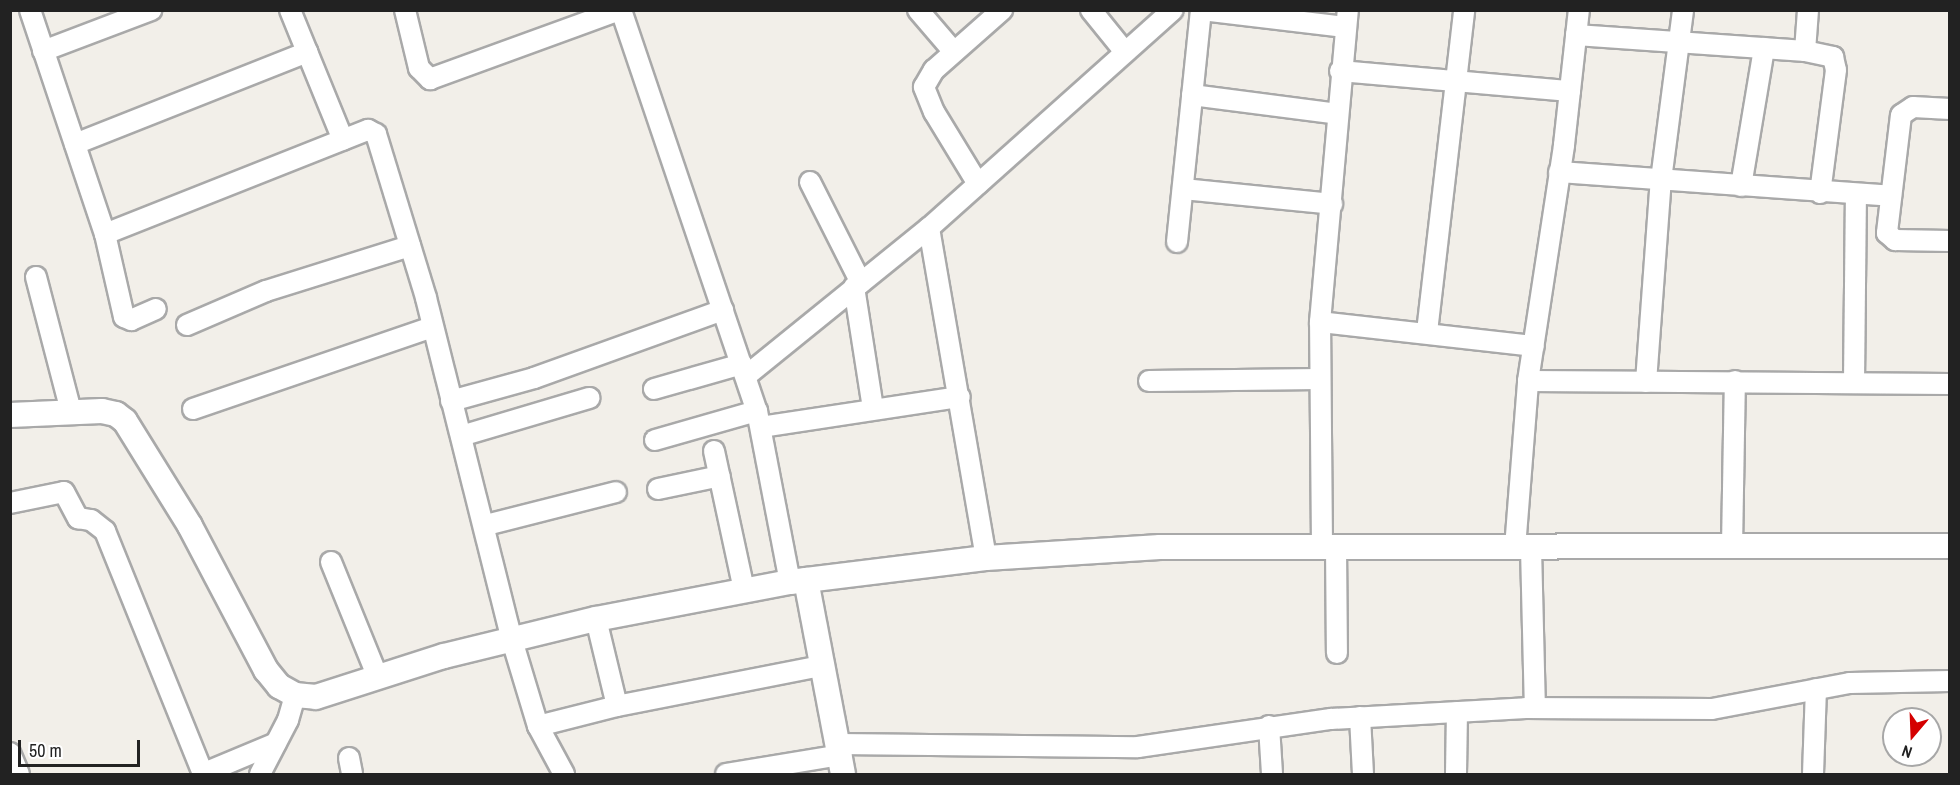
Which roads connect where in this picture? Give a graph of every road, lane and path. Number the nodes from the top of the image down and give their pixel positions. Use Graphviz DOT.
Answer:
graph roads {
  1 [pos="30,10"];
  2 [pos="152,10"];
  3 [pos="405,10"];
  4 [pos="620,10"];
  5 [pos="918,10"];
  6 [pos="1091,10"];
  7 [pos="1173,10"];
  8 [pos="1202,10"];
  9 [pos="1464,10"];
  10 [pos="1579,10"];
  11 [pos="1683,10"];
  12 [pos="1808,10"];
  13 [pos="290,11"];
  14 [pos="1001,11"];
  15 [pos="1346,19"];
  16 [pos="1576,35"];
  17 [pos="1678,44"];
  18 [pos="1764,48"];
  19 [pos="43,51"];
  20 [pos="1805,51"];
  21 [pos="307,52"];
  22 [pos="954,52"];
  23 [pos="1125,52"];
  24 [pos="1340,71"];
  25 [pos="1455,81"];
  26 [pos="1570,91"];
  27 [pos="1192,95"];
  28 [pos="1950,109"];
  29 [pos="1338,114"];
  30 [pos="343,140"];
  31 [pos="75,144"];
  32 [pos="1560,172"];
  33 [pos="1661,180"];
  34 [pos="810,182"];
  35 [pos="978,184"];
  36 [pos="1741,186"];
  37 [pos="1183,189"];
  38 [pos="1820,192"];
  39 [pos="1856,195"];
  40 [pos="1891,196"];
  41 [pos="1332,204"];
  42 [pos="929,228"];
  43 [pos="105,234"];
  44 [pos="1950,241"];
  45 [pos="1178,242"];
  46 [pos="410,246"];
  47 [pos="36,277"];
  48 [pos="858,285"];
  49 [pos="156,309"];
  50 [pos="723,310"];
  51 [pos="1320,322"];
  52 [pos="188,325"];
  53 [pos="432,327"];
  54 [pos="1428,332"];
  55 [pos="1534,346"];
  56 [pos="744,370"];
  57 [pos="1320,379"];
  58 [pos="1149,381"];
  59 [pos="1528,381"];
  60 [pos="1735,381"];
  61 [pos="1854,381"];
  62 [pos="1646,382"];
  63 [pos="1950,384"];
  64 [pos="654,389"];
  65 [pos="960,397"];
  66 [pos="589,398"];
  67 [pos="451,401"];
  68 [pos="193,409"];
  69 [pos="873,409"];
  70 [pos="71,411"];
  71 [pos="10,415"];
  72 [pos="759,419"];
  73 [pos="461,435"];
  74 [pos="655,440"];
  75 [pos="714,452"];
  76 [pos="720,476"];
  77 [pos="658,489"];
  78 [pos="616,492"];
  79 [pos="10,503"];
  80 [pos="486,525"];
  81 [pos="1329,546"];
  82 [pos="1950,546"];
  83 [pos="1732,547"];
  84 [pos="1523,548"];
  85 [pos="986,558"];
  86 [pos="331,562"];
  87 [pos="798,581"];
  88 [pos="744,590"];
  89 [pos="596,619"];
  90 [pos="512,640"];
  91 [pos="1337,653"];
  92 [pos="821,666"];
  93 [pos="378,678"];
  94 [pos="1950,681"];
  95 [pos="1816,689"];
  96 [pos="295,695"];
  97 [pos="617,706"];
  98 [pos="1535,708"];
  99 [pos="1457,712"];
  100 [pos="1360,717"];
  101 [pos="538,726"];
  102 [pos="1269,726"];
  103 [pos="276,743"];
  104 [pos="10,753"];
  105 [pos="841,758"];
  106 [pos="19,774"];
  107 [pos="202,774"];
  108 [pos="260,774"];
  109 [pos="564,774"];
  110 [pos="726,774"];
  111 [pos="1272,774"];
  112 [pos="1363,774"];
  113 [pos="1456,774"];
  114 [pos="1813,774"];
  1 -- 19 [label="street"];
  2 -- 19 [label="street"];
  3 -- 4 [label="street"];
  4 -- 50 [label="street"];
  5 -- 22 [label="street"];
  6 -- 23 [label="street"];
  7 -- 23 [label="street"];
  8 -- 15 [label="street"];
  8 -- 27 [label="street"];
  9 -- 25 [label="street"];
  10 -- 16 [label="street"];
  11 -- 17 [label="street"];
  12 -- 20 [label="street"];
  13 -- 21 [label="street"];
  14 -- 22 [label="street"];
  15 -- 24 [label="street"];
  16 -- 17 [label="street"];
  16 -- 26 [label="street"];
  17 -- 18 [label="street"];
  17 -- 33 [label="street"];
  18 -- 20 [label="street"];
  18 -- 36 [label="street"];
  19 -- 31 [label="street"];
  20 -- 38 [label="street"];
  21 -- 30 [label="street"];
  21 -- 31 [label="street"];
  22 -- 35 [label="street"];
  23 -- 35 [label="street"];
  24 -- 25 [label="street"];
  24 -- 29 [label="street"];
  25 -- 26 [label="street"];
  25 -- 54 [label="street"];
  26 -- 32 [label="street"];
  27 -- 29 [label="street"];
  27 -- 37 [label="street"];
  28 -- 40 [label="street"];
  29 -- 41 [label="street"];
  30 -- 43 [label="street"];
  30 -- 46 [label="street"];
  31 -- 43 [label="street"];
  32 -- 33 [label="street"];
  32 -- 55 [label="street"];
  33 -- 36 [label="street"];
  33 -- 62 [label="street"];
  34 -- 48 [label="street"];
  35 -- 42 [label="street"];
  36 -- 38 [label="street"];
  37 -- 41 [label="street"];
  37 -- 45 [label="street"];
  38 -- 39 [label="street"];
  39 -- 40 [label="street"];
  39 -- 61 [label="street"];
  40 -- 44 [label="street"];
  41 -- 51 [label="street"];
  42 -- 48 [label="street"];
  42 -- 65 [label="street"];
  43 -- 49 [label="street"];
  46 -- 52 [label="street"];
  46 -- 53 [label="street"];
  47 -- 70 [label="street"];
  48 -- 56 [label="street"];
  48 -- 69 [label="street"];
  50 -- 56 [label="street"];
  50 -- 67 [label="street"];
  51 -- 54 [label="street"];
  51 -- 57 [label="street"];
  53 -- 67 [label="street"];
  53 -- 68 [label="street"];
  54 -- 55 [label="street"];
  55 -- 59 [label="street"];
  56 -- 64 [label="street"];
  56 -- 72 [label="street"];
  57 -- 58 [label="street"];
  57 -- 81 [label="street"];
  59 -- 62 [label="street"];
  59 -- 84 [label="street"];
  60 -- 61 [label="street"];
  60 -- 62 [label="street"];
  60 -- 83 [label="street"];
  61 -- 63 [label="street"];
  65 -- 69 [label="street"];
  65 -- 85 [label="street"];
  66 -- 73 [label="street"];
  67 -- 73 [label="street"];
  69 -- 72 [label="street"];
  70 -- 71 [label="street"];
  70 -- 96 [label="street"];
  72 -- 74 [label="street"];
  72 -- 87 [label="street"];
  73 -- 80 [label="street"];
  75 -- 76 [label="street"];
  76 -- 77 [label="street"];
  76 -- 88 [label="street"];
  78 -- 80 [label="street"];
  79 -- 107 [label="street"];
  80 -- 90 [label="street"];
  81 -- 84 [label="street"];
  81 -- 85 [label="street"];
  81 -- 91 [label="street"];
  82 -- 83 [label="street"];
  83 -- 84 [label="street"];
  84 -- 98 [label="street"];
  85 -- 87 [label="street"];
  86 -- 93 [label="street"];
  87 -- 88 [label="street"];
  87 -- 92 [label="street"];
  88 -- 89 [label="street"];
  89 -- 90 [label="street"];
  89 -- 97 [label="street"];
  90 -- 93 [label="street"];
  90 -- 101 [label="street"];
  92 -- 97 [label="street"];
  92 -- 105 [label="street"];
  93 -- 96 [label="street"];
  94 -- 95 [label="street"];
  95 -- 98 [label="street"];
  95 -- 114 [label="street"];
  96 -- 103 [label="street"];
  97 -- 101 [label="street"];
  98 -- 99 [label="street"];
  99 -- 100 [label="street"];
  99 -- 113 [label="street"];
  100 -- 102 [label="street"];
  100 -- 112 [label="street"];
  101 -- 109 [label="street"];
  102 -- 105 [label="street"];
  102 -- 111 [label="street"];
  103 -- 107 [label="street"];
  103 -- 108 [label="street"];
  104 -- 106 [label="street"];
  105 -- 110 [label="street"];
}
